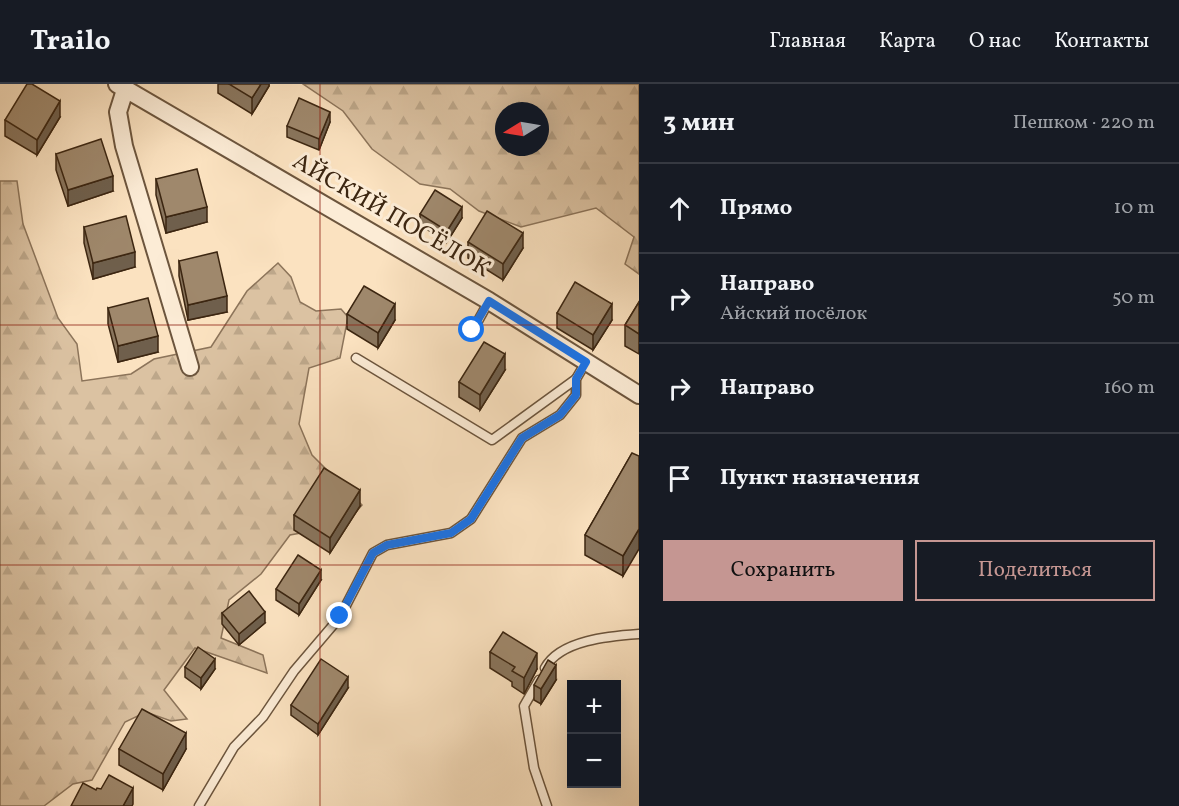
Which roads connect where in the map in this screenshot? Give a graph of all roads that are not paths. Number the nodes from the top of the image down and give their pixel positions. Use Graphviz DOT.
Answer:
graph roads {
  1 [pos="121,87"];
  2 [pos="489,301"];
  3 [pos="472,330"];
  4 [pos="356,358"];
  5 [pos="586,362"];
  6 [pos="190,367"];
  7 [pos="576,379"];
  8 [pos="639,395"];
  9 [pos="639,634"];
  10 [pos="198,806"];
  11 [pos="547,806"];
  1 -- 2 [label="street, АЙСКИЙ ПОСЁЛОК"];
  1 -- 6 [label="street"];
  2 -- 3 [label="lane"];
  2 -- 5 [label="street, АЙСКИЙ ПОСЁЛОК"];
  4 -- 7 [label="lane"];
  5 -- 7 [label="lane"];
  5 -- 8 [label="street, АЙСКИЙ ПОСЁЛОК"];
  7 -- 10 [label="lane"];
  9 -- 11 [label="lane"];
}
